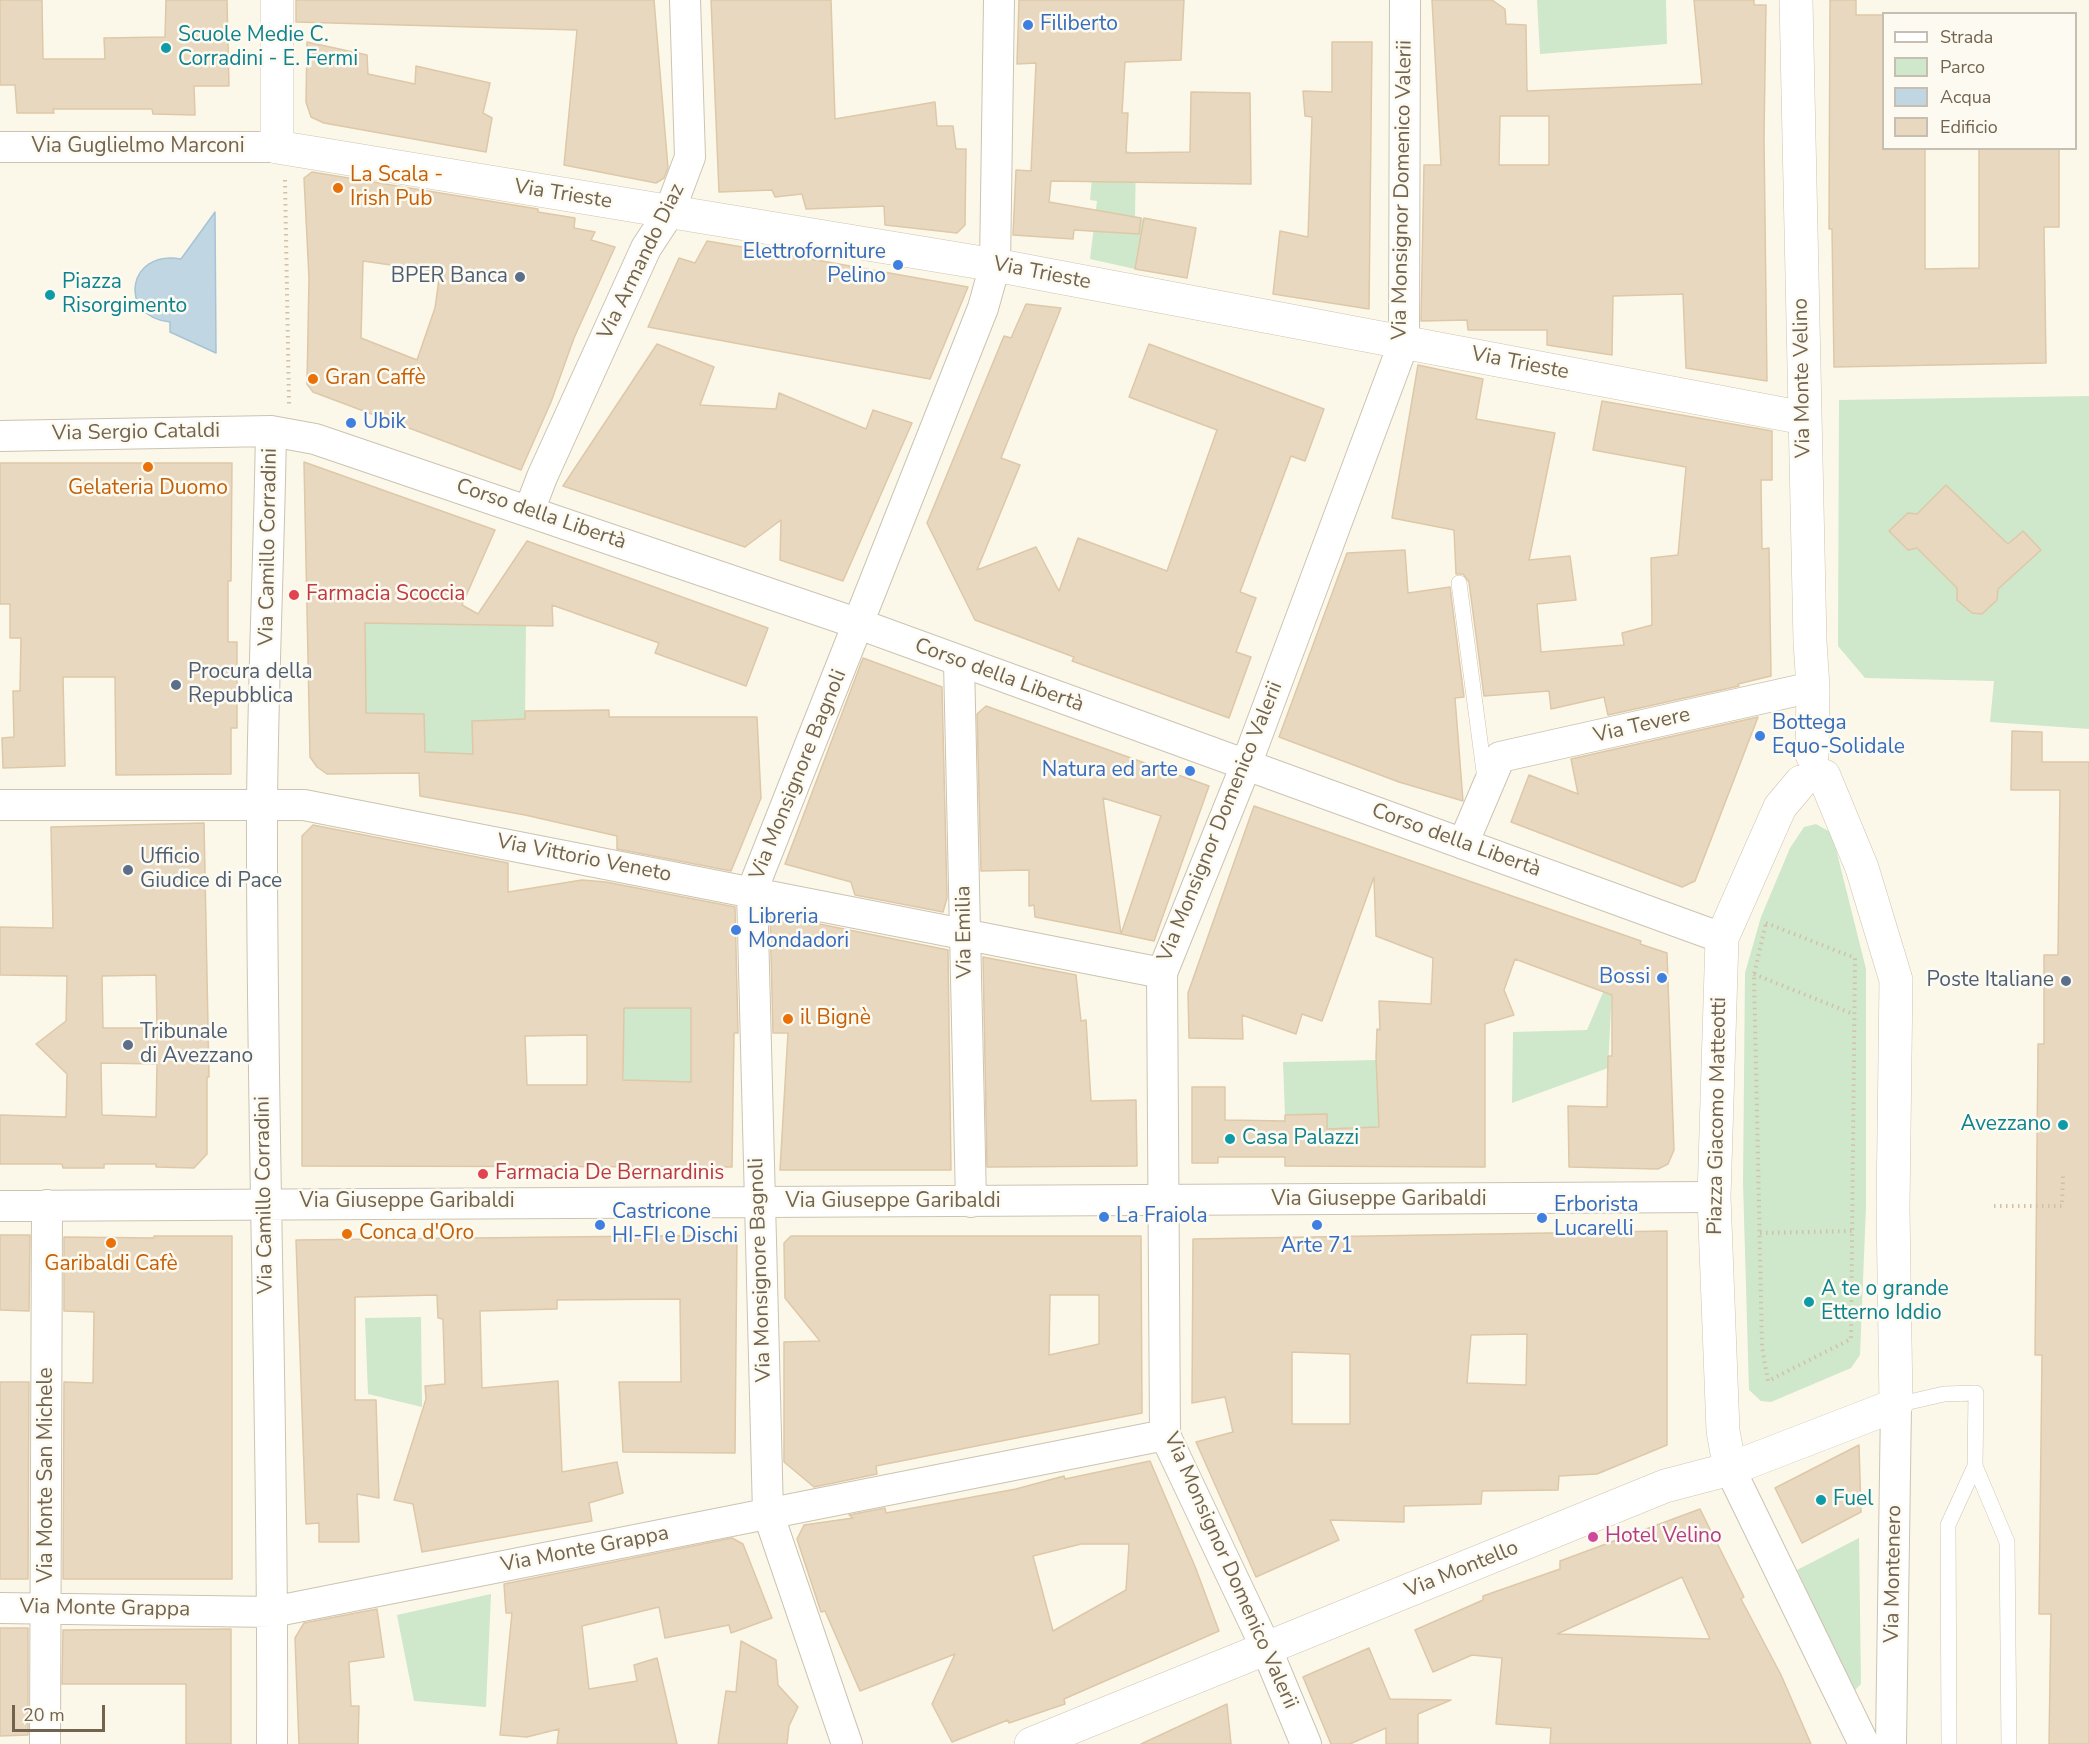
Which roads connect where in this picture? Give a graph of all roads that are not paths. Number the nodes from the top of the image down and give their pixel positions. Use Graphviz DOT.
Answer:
graph roads {
  1 [pos="277,0"];
  2 [pos="685,0"];
  3 [pos="999,0"];
  4 [pos="1405,0"];
  5 [pos="1796,0"];
  6 [pos="0,147"];
  7 [pos="277,147"];
  8 [pos="669,213"];
  9 [pos="994,265"];
  10 [pos="1404,342"];
  11 [pos="1804,418"];
  12 [pos="280,421"];
  13 [pos="0,436"];
  14 [pos="529,511"];
  15 [pos="1459,583"];
  16 [pos="860,624"];
  17 [pos="959,662"];
  18 [pos="1813,687"];
  19 [pos="1246,765"];
  20 [pos="1812,771"];
  21 [pos="1486,785"];
  22 [pos="262,804"];
  23 [pos="0,805"];
  24 [pos="1463,844"];
  25 [pos="752,891"];
  26 [pos="1724,932"];
  27 [pos="964,933"];
  28 [pos="1162,973"];
  29 [pos="1714,1197"];
  30 [pos="1163,1201"];
  31 [pos="265,1202"];
  32 [pos="758,1202"];
  33 [pos="971,1202"];
  34 [pos="47,1205"];
  35 [pos="0,1206"];
  36 [pos="1896,1405"];
  37 [pos="1165,1434"];
  38 [pos="1975,1466"];
  39 [pos="1730,1469"];
  40 [pos="768,1513"];
  41 [pos="47,1607"];
  42 [pos="0,1608"];
  43 [pos="272,1612"];
  44 [pos="1267,1650"];
  45 [pos="45,1744"];
  46 [pos="272,1744"];
  47 [pos="847,1744"];
  48 [pos="1031,1744"];
  49 [pos="1306,1744"];
  50 [pos="1864,1744"];
  51 [pos="1891,1744"];
  52 [pos="1949,1744"];
  53 [pos="2009,1744"];
  1 -- 7 [label="street"];
  2 -- 8 [label="street, Via Armando Diaz"];
  3 -- 9 [label="street, Via Monsignore Bagnoli"];
  4 -- 10 [label="street, Via Monsignor Domenico Valerii"];
  5 -- 11 [label="street, Via Monte Velino"];
  6 -- 7 [label="street, Via Guglielmo Marconi"];
  7 -- 8 [label="street, Via Trieste"];
  8 -- 9 [label="street, Via Trieste"];
  8 -- 14 [label="street, Via Armando Diaz"];
  9 -- 10 [label="street, Via Trieste"];
  9 -- 16 [label="street, Via Monsignore Bagnoli"];
  10 -- 11 [label="street, Via Trieste"];
  10 -- 19 [label="street, Via Monsignor Domenico Valerii"];
  11 -- 18 [label="street, Via Monte Velino"];
  12 -- 13 [label="street, Via Sergio Cataldi"];
  12 -- 14 [label="street, Corso della Libertà"];
  12 -- 22 [label="street, Via Camillo Corradini"];
  14 -- 16 [label="street, Corso della Libertà"];
  15 -- 21 [label="lane, Via Tevere"];
  16 -- 17 [label="street, Corso della Libertà"];
  16 -- 25 [label="street, Via Monsignore Bagnoli"];
  17 -- 19 [label="street, Corso della Libertà"];
  17 -- 27 [label="street, Via Emilia"];
  18 -- 20 [label="street, Via Monte Velino"];
  18 -- 21 [label="street, Via Tevere"];
  19 -- 24 [label="street, Corso della Libertà"];
  19 -- 28 [label="street, Via Monsignor Domenico Valerii"];
  20 -- 26 [label="street, Piazza Giacomo Matteotti"];
  20 -- 36 [label="street"];
  21 -- 24 [label="street, Via Tevere"];
  22 -- 23 [label="street, Via Vittorio Veneto"];
  22 -- 25 [label="street, Via Vittorio Veneto"];
  22 -- 31 [label="street, Via Camillo Corradini"];
  24 -- 26 [label="street, Corso della Libertà"];
  25 -- 27 [label="street, Via Vittorio Veneto"];
  25 -- 32 [label="street, Via Monsignore Bagnoli"];
  26 -- 29 [label="street, Piazza Giacomo Matteotti"];
  27 -- 28 [label="street, Via Vittorio Veneto"];
  27 -- 33 [label="street, Via Emilia"];
  28 -- 30 [label="street, Via Monsignor Domenico Valerii"];
  29 -- 30 [label="street, Via Giuseppe Garibaldi"];
  29 -- 39 [label="street, Piazza Giacomo Matteotti"];
  30 -- 33 [label="street, Via Giuseppe Garibaldi"];
  30 -- 37 [label="street, Via Monsignor Domenico Valerii"];
  31 -- 32 [label="street, Via Giuseppe Garibaldi"];
  31 -- 34 [label="street, Via Giuseppe Garibaldi"];
  31 -- 43 [label="street, Via Camillo Corradini"];
  32 -- 33 [label="street, Via Giuseppe Garibaldi"];
  32 -- 40 [label="street, Via Monsignore Bagnoli"];
  34 -- 35 [label="street, Via Giuseppe Garibaldi"];
  34 -- 41 [label="street, Via Monte San Michele"];
  36 -- 38 [label="lane"];
  36 -- 39 [label="street, Via Montello"];
  36 -- 51 [label="street, Via Montenero"];
  37 -- 40 [label="street, Via Monte Grappa"];
  37 -- 44 [label="street, Via Monsignor Domenico Valerii"];
  38 -- 52 [label="lane"];
  38 -- 53 [label="lane"];
  39 -- 44 [label="street, Via Montello"];
  39 -- 50 [label="street"];
  40 -- 43 [label="street, Via Monte Grappa"];
  40 -- 47 [label="street, Via Monsignore Bagnoli"];
  41 -- 42 [label="street, Via Monte Grappa"];
  41 -- 43 [label="street, Via Monte Grappa"];
  41 -- 45 [label="street, Via Monte San Michele"];
  43 -- 46 [label="street, Via Camillo Corradini"];
  44 -- 48 [label="street, Via Montello"];
  44 -- 49 [label="street, Via Monsignor Domenico Valerii"];
}
